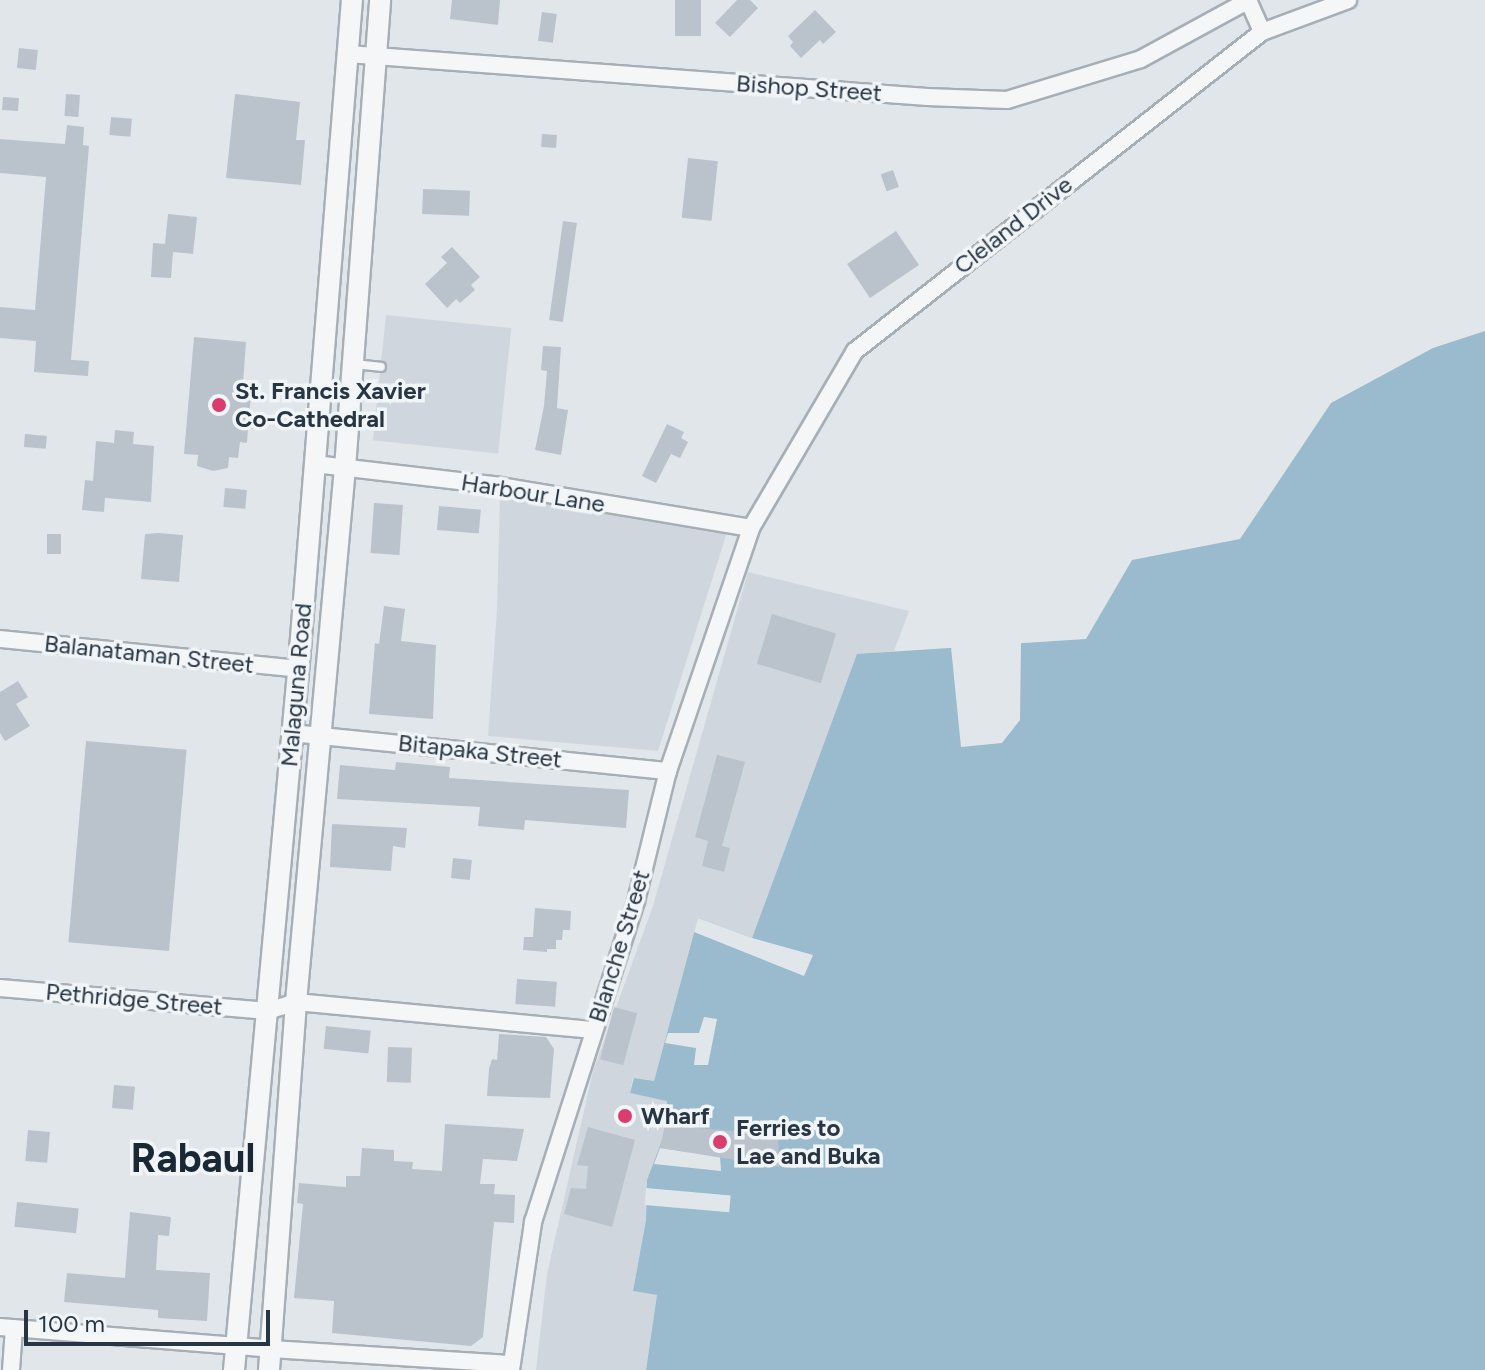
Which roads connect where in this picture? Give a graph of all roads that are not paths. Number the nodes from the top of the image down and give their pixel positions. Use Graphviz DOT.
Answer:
graph roads {
  1 [pos="352,0"];
  2 [pos="380,0"];
  3 [pos="1249,0"];
  4 [pos="1348,0"];
  5 [pos="1262,32"];
  6 [pos="348,54"];
  7 [pos="376,56"];
  8 [pos="353,364"];
  9 [pos="381,367"];
  10 [pos="314,464"];
  11 [pos="345,468"];
  12 [pos="751,528"];
  13 [pos="0,639"];
  14 [pos="298,669"];
  15 [pos="292,733"];
  16 [pos="319,735"];
  17 [pos="668,771"];
  18 [pos="0,988"];
  19 [pos="296,1002"];
  20 [pos="268,1011"];
  21 [pos="594,1030"];
  22 [pos="7,1327"];
  23 [pos="236,1346"];
  24 [pos="270,1360"];
  25 [pos="511,1367"];
  26 [pos="11,1370"];
  27 [pos="234,1370"];
  1 -- 6 [label="street, Malaguna Road"];
  2 -- 7 [label="street, Malaguna Road"];
  3 -- 5 [label="street"];
  3 -- 7 [label="street, Bishop Street"];
  4 -- 5 [label="street, Cleland Drive"];
  5 -- 12 [label="street, Cleland Drive"];
  6 -- 7 [label="street, Bishop Street"];
  6 -- 10 [label="street, Malaguna Road"];
  7 -- 8 [label="street, Malaguna Road"];
  8 -- 9 [label="lane"];
  8 -- 11 [label="street, Malaguna Road"];
  10 -- 11 [label="street, Harbour Lane"];
  10 -- 14 [label="street, Malaguna Road"];
  11 -- 12 [label="street, Harbour Lane"];
  11 -- 16 [label="street, Malaguna Road"];
  12 -- 17 [label="street, Blanche Street"];
  13 -- 14 [label="street, Balanataman Street"];
  14 -- 15 [label="street, Malaguna Road"];
  15 -- 16 [label="street, Bitapaka Street"];
  15 -- 20 [label="street, Malaguna Road"];
  16 -- 17 [label="street, Bitapaka Street"];
  16 -- 19 [label="street, Malaguna Road"];
  17 -- 21 [label="street, Blanche Street"];
  18 -- 20 [label="street, Pethridge Street"];
  19 -- 20 [label="street"];
  19 -- 21 [label="street"];
  19 -- 24 [label="street, Malaguna Road"];
  20 -- 23 [label="street, Malaguna Road"];
  21 -- 25 [label="street, Blanche Street"];
  22 -- 23 [label="street"];
  22 -- 26 [label="street"];
  23 -- 24 [label="street"];
  23 -- 27 [label="street, Malaguna Road"];
  24 -- 25 [label="street"];
}
